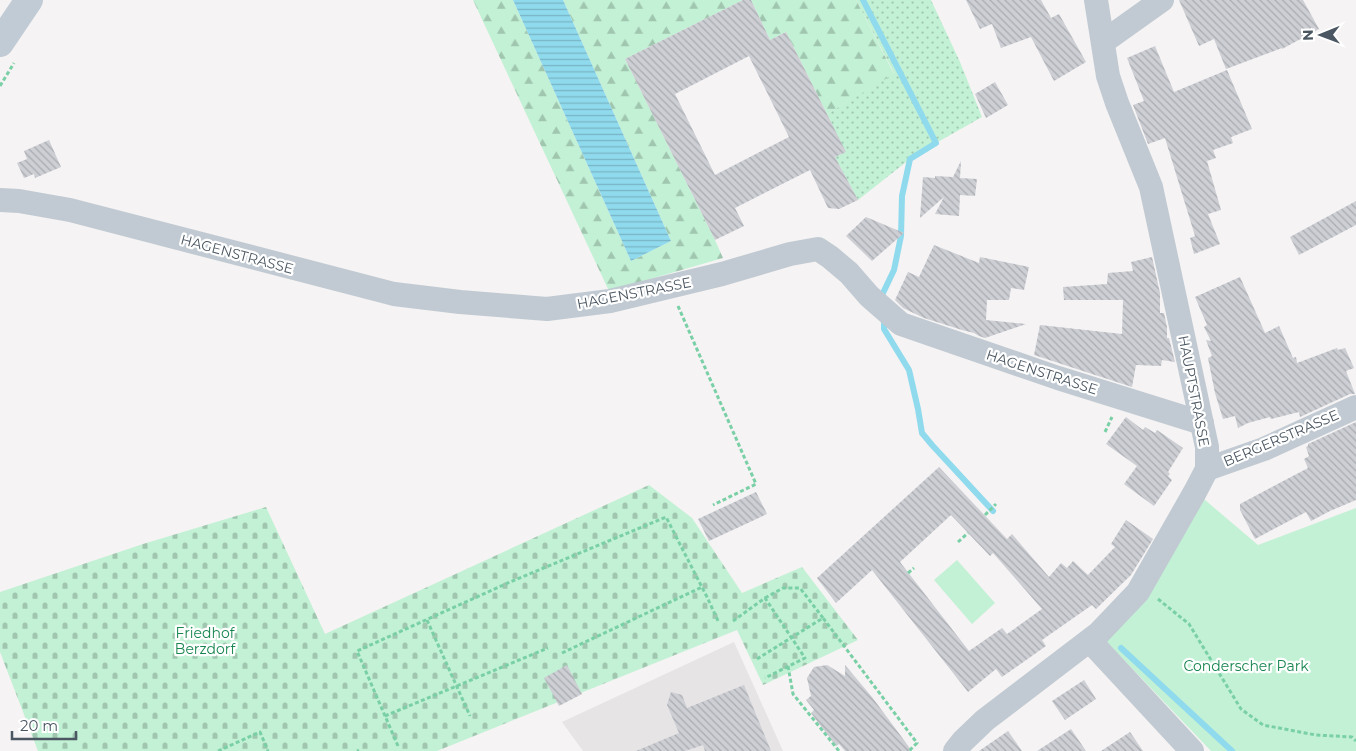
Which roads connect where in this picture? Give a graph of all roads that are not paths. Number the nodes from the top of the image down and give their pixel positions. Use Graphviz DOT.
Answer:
graph roads {
  1 [pos="29,0"];
  2 [pos="1096,0"];
  3 [pos="1162,0"];
  4 [pos="1103,42"];
  5 [pos="0,43"];
  6 [pos="0,200"];
  7 [pos="1356,407"];
  8 [pos="1202,424"];
  9 [pos="1206,468"];
  10 [pos="1090,641"];
  11 [pos="955,751"];
  12 [pos="1192,751"];
  1 -- 5 [label="main road"];
  2 -- 4 [label="street, HAUPTSTRASSE"];
  3 -- 4 [label="street"];
  4 -- 8 [label="street, HAUPTSTRASSE"];
  6 -- 8 [label="street, HAGENSTRASSE"];
  7 -- 9 [label="street, BERGERSTRASSE"];
  8 -- 9 [label="street, HAUPTSTRASSE"];
  9 -- 10 [label="street, HAUPTSTRASSE"];
  10 -- 11 [label="street, HAUPTSTRASSE"];
  10 -- 12 [label="street"];
}
